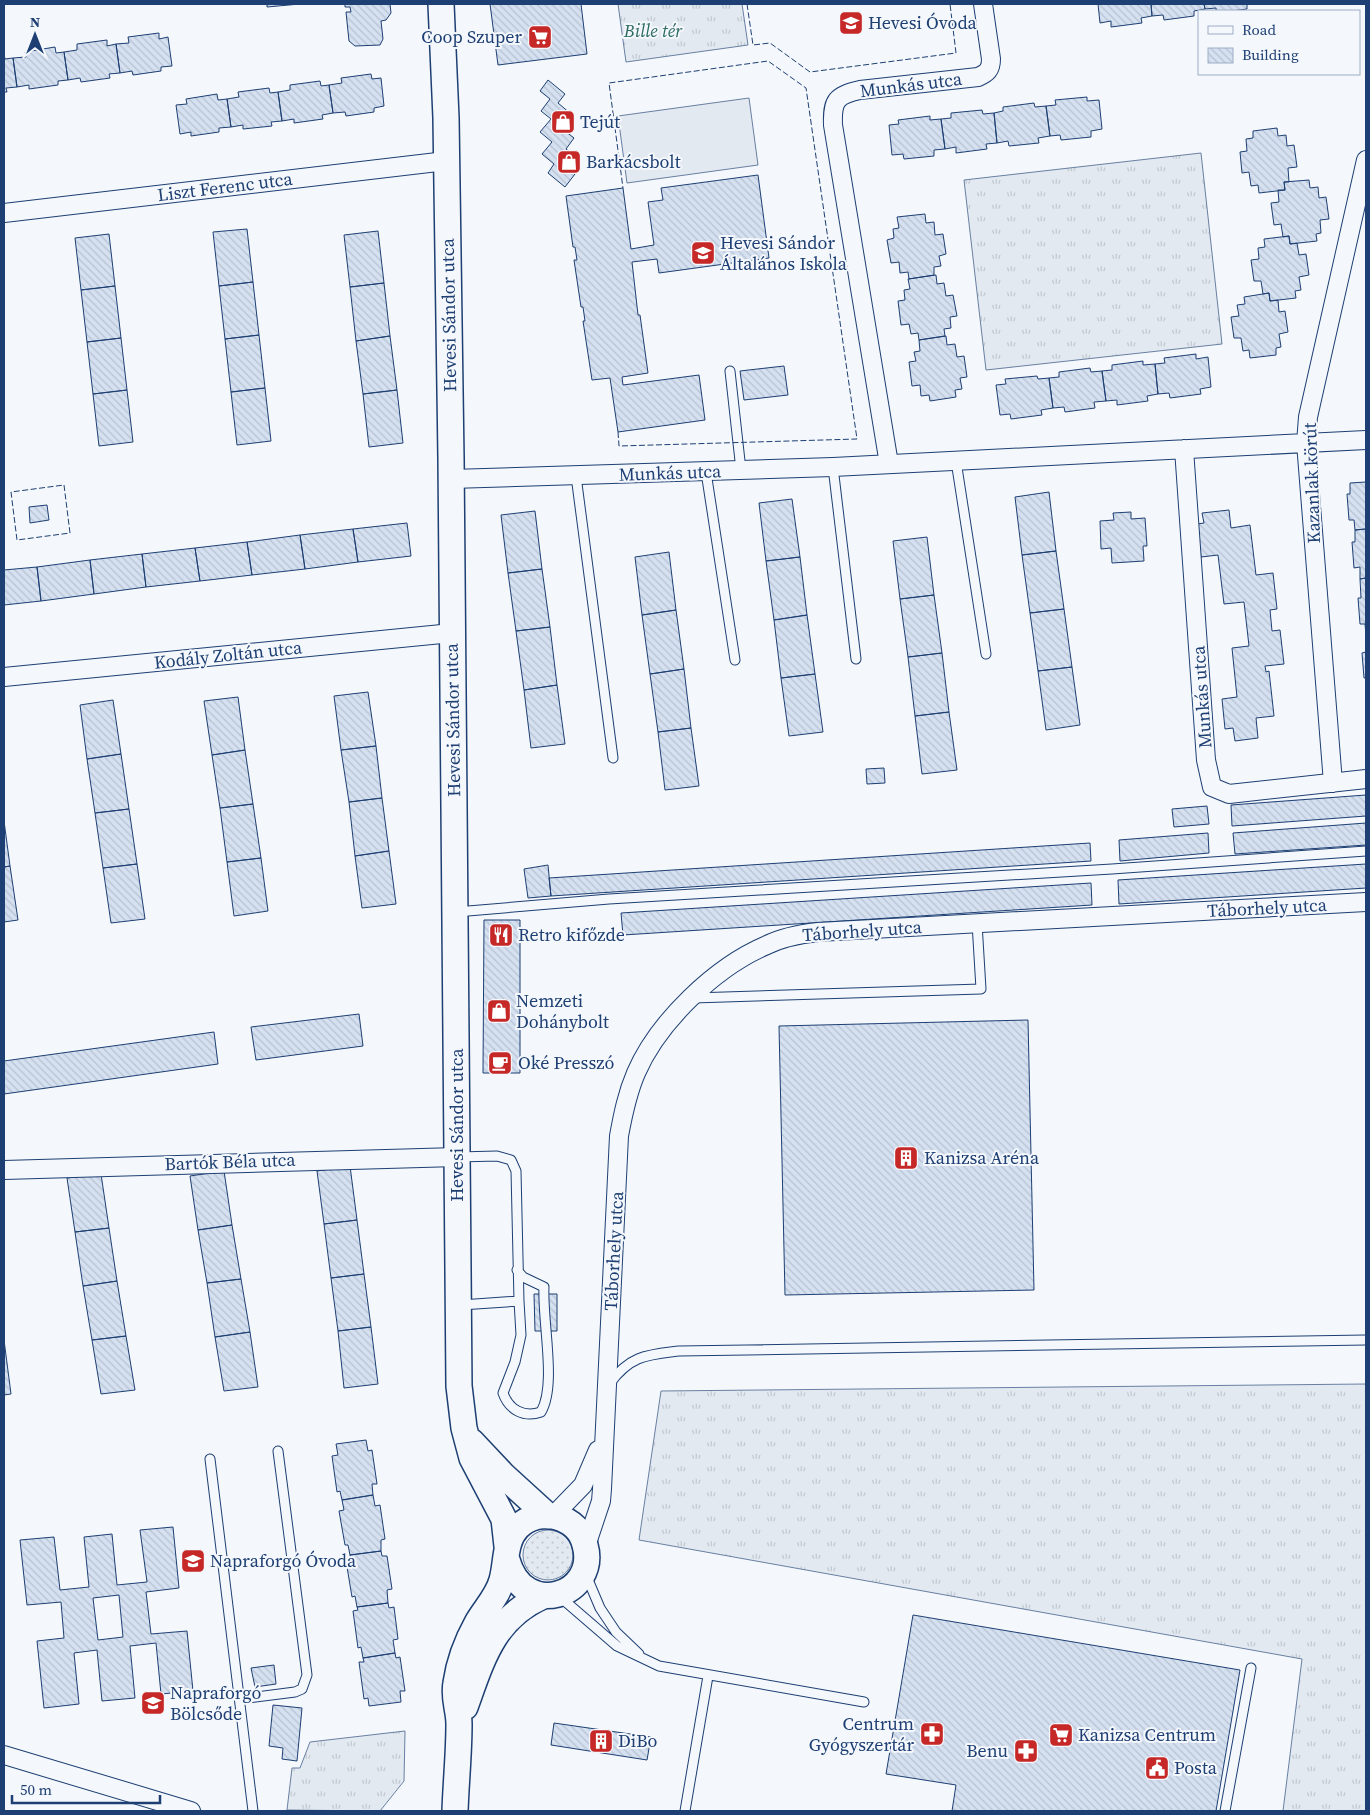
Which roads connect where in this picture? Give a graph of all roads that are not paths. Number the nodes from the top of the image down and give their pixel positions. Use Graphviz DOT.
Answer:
graph roads {
  1 [pos="441,4"];
  2 [pos="983,4"];
  3 [pos="1366,160"];
  4 [pos="446,161"];
  5 [pos="4,213"];
  6 [pos="730,371"];
  7 [pos="1366,440"];
  8 [pos="1306,442"];
  9 [pos="1184,450"];
  10 [pos="956,461"];
  11 [pos="889,464"];
  12 [pos="833,467"];
  13 [pos="741,470"];
  14 [pos="706,472"];
  15 [pos="576,476"];
  16 [pos="451,479"];
  17 [pos="452,634"];
  18 [pos="986,654"];
  19 [pos="856,659"];
  20 [pos="735,660"];
  21 [pos="4,677"];
  22 [pos="613,758"];
  23 [pos="1366,779"];
  24 [pos="1333,783"];
  25 [pos="1366,851"];
  26 [pos="1366,902"];
  27 [pos="455,912"];
  28 [pos="977,923"];
  29 [pos="692,998"];
  30 [pos="457,1157"];
  31 [pos="4,1170"];
  32 [pos="517,1270"];
  33 [pos="519,1301"];
  34 [pos="458,1305"];
  35 [pos="1366,1340"];
  36 [pos="607,1387"];
  37 [pos="466,1436"];
  38 [pos="603,1441"];
  39 [pos="278,1451"];
  40 [pos="210,1458"];
  41 [pos="550,1516"];
  42 [pos="586,1546"];
  43 [pos="507,1553"];
  44 [pos="584,1571"];
  45 [pos="550,1595"];
  46 [pos="646,1662"];
  47 [pos="1251,1668"];
  48 [pos="708,1676"];
  49 [pos="240,1699"];
  50 [pos="864,1702"];
  51 [pos="459,1721"];
  52 [pos="4,1755"];
  53 [pos="191,1811"];
  54 [pos="254,1811"];
  55 [pos="455,1811"];
  56 [pos="685,1811"];
  57 [pos="1225,1811"];
  1 -- 4 [label="main road, Hevesi Sándor utca"];
  2 -- 11 [label="street, Munkás utca"];
  3 -- 8 [label="street, Kazanlak körút"];
  4 -- 5 [label="street, Liszt Ferenc utca"];
  4 -- 16 [label="main road, Hevesi Sándor utca"];
  6 -- 13 [label="lane"];
  7 -- 8 [label="street, Munkás utca"];
  8 -- 9 [label="street, Munkás utca"];
  8 -- 24 [label="street, Kazanlak körút"];
  9 -- 10 [label="street, Munkás utca"];
  9 -- 24 [label="street, Munkás utca"];
  10 -- 11 [label="street, Munkás utca"];
  10 -- 18 [label="lane"];
  11 -- 12 [label="street, Munkás utca"];
  12 -- 13 [label="street, Munkás utca"];
  12 -- 19 [label="lane"];
  13 -- 14 [label="street, Munkás utca"];
  14 -- 15 [label="street, Munkás utca"];
  14 -- 20 [label="lane"];
  15 -- 16 [label="street, Munkás utca"];
  15 -- 22 [label="lane"];
  16 -- 17 [label="main road, Hevesi Sándor utca"];
  17 -- 21 [label="street, Kodály Zoltán utca"];
  17 -- 27 [label="main road, Hevesi Sándor utca"];
  23 -- 24 [label="street, Munkás utca"];
  25 -- 27 [label="lane"];
  26 -- 28 [label="street, Táborhely utca"];
  27 -- 30 [label="main road, Hevesi Sándor utca"];
  28 -- 29 [label="street, Táborhely utca"];
  28 -- 29 [label="lane"];
  29 -- 36 [label="street, Táborhely utca"];
  30 -- 31 [label="street, Bartók Béla utca"];
  30 -- 32 [label="lane"];
  30 -- 34 [label="main road, Hevesi Sándor utca"];
  32 -- 33 [label="lane"];
  32 -- 33 [label="lane"];
  33 -- 34 [label="lane"];
  34 -- 37 [label="main road, Hevesi Sándor utca"];
  35 -- 36 [label="lane"];
  36 -- 38 [label="street, Táborhely utca"];
  37 -- 41 [label="main road"];
  37 -- 43 [label="main road, Hevesi Sándor utca"];
  38 -- 41 [label="street, Táborhely utca"];
  38 -- 42 [label="street, Táborhely utca"];
  39 -- 49 [label="lane"];
  40 -- 49 [label="lane"];
  41 -- 42 [label="main road"];
  41 -- 43 [label="main road"];
  42 -- 44 [label="main road"];
  43 -- 45 [label="main road"];
  43 -- 51 [label="main road, Hevesi Sándor utca"];
  44 -- 45 [label="main road"];
  44 -- 46 [label="lane"];
  45 -- 46 [label="lane"];
  45 -- 51 [label="main road, Hevesi Sándor utca"];
  46 -- 48 [label="lane"];
  47 -- 57 [label="lane"];
  48 -- 50 [label="lane"];
  48 -- 56 [label="lane"];
  49 -- 54 [label="lane"];
  51 -- 55 [label="main road, Hevesi Sándor utca"];
  52 -- 53 [label="street"];
}
